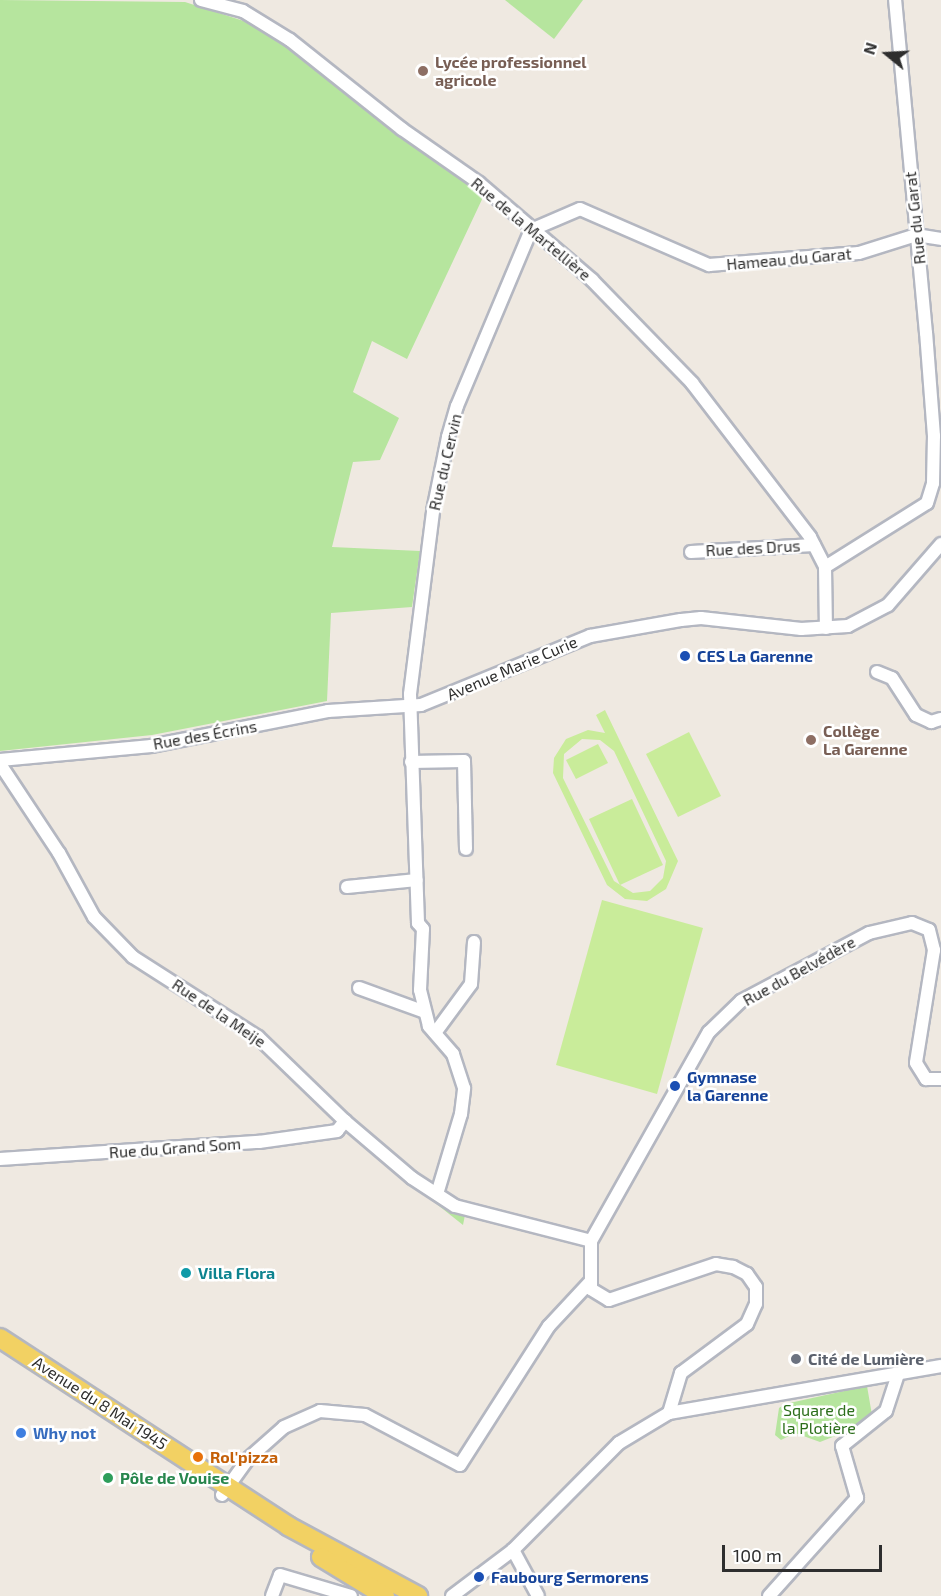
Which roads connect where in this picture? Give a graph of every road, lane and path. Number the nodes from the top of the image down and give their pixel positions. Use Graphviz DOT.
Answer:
graph roads {
  1 [pos="201,0"];
  2 [pos="895,0"];
  3 [pos="531,230"];
  4 [pos="916,235"];
  5 [pos="941,239"];
  6 [pos="938,435"];
  7 [pos="941,544"];
  8 [pos="814,545"];
  9 [pos="691,552"];
  10 [pos="825,567"];
  11 [pos="826,628"];
  12 [pos="877,672"];
  13 [pos="409,707"];
  14 [pos="941,719"];
  15 [pos="0,762"];
  16 [pos="411,762"];
  17 [pos="466,849"];
  18 [pos="417,880"];
  19 [pos="347,887"];
  20 [pos="474,942"];
  21 [pos="359,988"];
  22 [pos="425,1012"];
  23 [pos="435,1033"];
  24 [pos="941,1079"];
  25 [pos="345,1121"];
  26 [pos="0,1159"];
  27 [pos="437,1194"];
  28 [pos="591,1241"];
  29 [pos="590,1282"];
  30 [pos="0,1338"];
  31 [pos="0,1349"];
  32 [pos="941,1365"];
  33 [pos="898,1375"];
  34 [pos="669,1413"];
  35 [pos="225,1490"];
  36 [pos="513,1550"];
  37 [pos="272,1596"];
  38 [pos="351,1596"];
  39 [pos="385,1596"];
  40 [pos="418,1596"];
  41 [pos="452,1596"];
  42 [pos="538,1596"];
  43 [pos="769,1596"];
  1 -- 3 [label="street, Rue de la Martellière"];
  2 -- 4 [label="street, Rue du Garat"];
  3 -- 4 [label="street, Hameau du Garat"];
  3 -- 8 [label="street, Rue de la Martellière"];
  3 -- 13 [label="street, Rue du Cervin"];
  4 -- 5 [label="street"];
  4 -- 6 [label="street, Rue du Garat"];
  6 -- 10 [label="street, Rue du Garat"];
  7 -- 11 [label="street, Avenue Marie Curie"];
  8 -- 9 [label="street, Rue des Drus"];
  8 -- 10 [label="street, Rue de la Martellière"];
  10 -- 11 [label="street, Rue de la Martellière"];
  11 -- 13 [label="street, Avenue Marie Curie"];
  12 -- 14 [label="street"];
  13 -- 15 [label="street, Rue des Écrins"];
  13 -- 16 [label="street, Rue du Cervin"];
  15 -- 25 [label="street, Rue de la Meije"];
  16 -- 17 [label="street"];
  16 -- 18 [label="street, Rue du Cervin"];
  18 -- 19 [label="street"];
  18 -- 22 [label="street, Rue du Cervin"];
  20 -- 23 [label="street"];
  21 -- 22 [label="street"];
  22 -- 23 [label="street, Rue du Cervin"];
  23 -- 27 [label="street, Rue du Cervin"];
  24 -- 28 [label="street, Rue du Belvédère"];
  25 -- 26 [label="street, Rue du Grand Som"];
  25 -- 27 [label="street, Rue de la Meije"];
  27 -- 28 [label="street, Rue de la Meije"];
  28 -- 29 [label="street"];
  29 -- 34 [label="street"];
  29 -- 35 [label="street"];
  30 -- 35 [label="main road, Avenue du 8 Mai 1945"];
  31 -- 35 [label="main road, Avenue du 8 Mai 1945"];
  32 -- 33 [label="street"];
  33 -- 34 [label="street"];
  33 -- 43 [label="street"];
  34 -- 36 [label="street"];
  35 -- 39 [label="main road, Avenue du 8 Mai 1945"];
  35 -- 40 [label="main road, Avenue du 8 Mai 1945"];
  36 -- 41 [label="street"];
  36 -- 42 [label="street"];
  37 -- 38 [label="street"];
}
